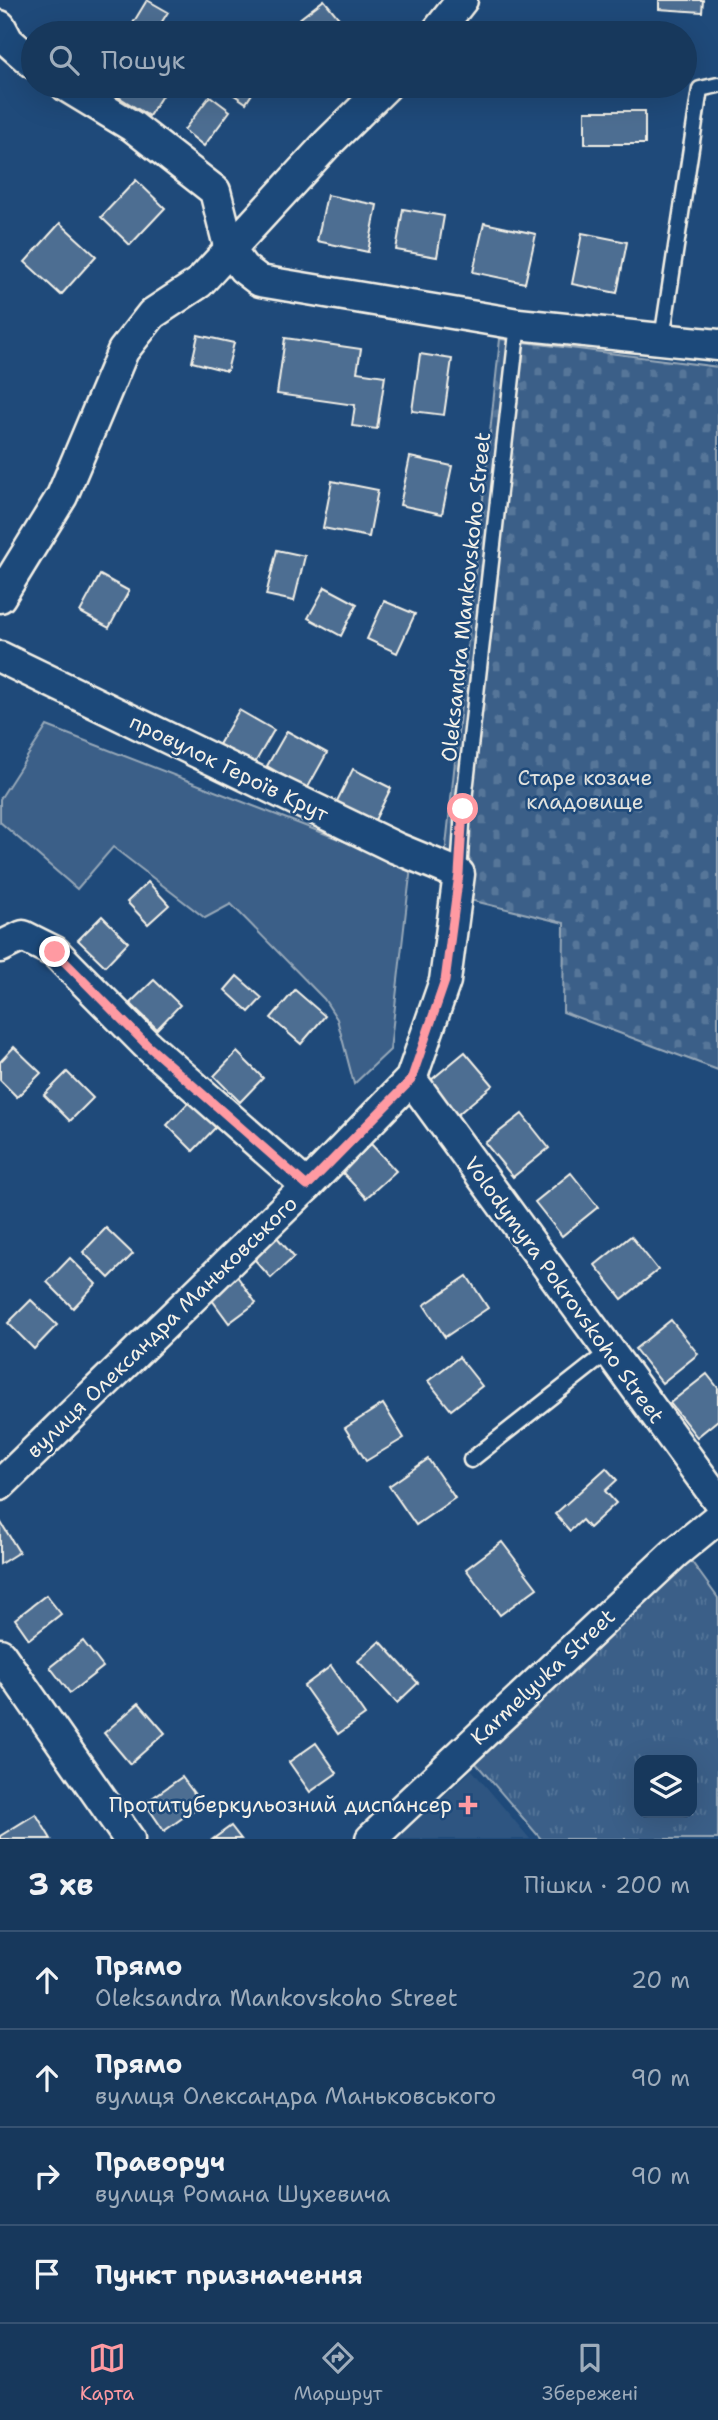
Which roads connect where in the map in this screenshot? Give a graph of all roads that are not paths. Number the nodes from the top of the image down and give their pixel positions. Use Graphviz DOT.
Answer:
graph roads {
  1 [pos="462,0"];
  2 [pos="445,21"];
  3 [pos="3,36"];
  4 [pos="21,52"];
  5 [pos="718,85"];
  6 [pos="86,98"];
  7 [pos="374,98"];
  8 [pos="230,250"];
  9 [pos="518,324"];
  10 [pos="662,339"];
  11 [pos="718,345"];
  12 [pos="0,597"];
  13 [pos="0,657"];
  14 [pos="459,874"];
  15 [pos="0,947"];
  16 [pos="411,1080"];
  17 [pos="307,1186"];
  18 [pos="608,1352"];
  19 [pos="471,1460"];
  20 [pos="0,1485"];
  21 [pos="718,1500"];
  22 [pos="718,1518"];
  23 [pos="0,1654"];
  24 [pos="129,1839"];
  25 [pos="371,1839"];
  1 -- 2 [label="street"];
  3 -- 4 [label="street"];
  5 -- 10 [label="lane"];
  6 -- 8 [label="street"];
  7 -- 8 [label="street"];
  8 -- 9 [label="street"];
  8 -- 12 [label="street"];
  9 -- 10 [label="street"];
  9 -- 14 [label="lane, Oleksandra Mankovskoho Street"];
  10 -- 11 [label="street"];
  13 -- 14 [label="street, провулок Героїв Крут"];
  14 -- 16 [label="street, вулиця Олександра Маньковського"];
  15 -- 17 [label="street"];
  16 -- 17 [label="street, вулиця Олександра Маньковського"];
  16 -- 18 [label="street, Volodymyra Pokrovskoho Street"];
  17 -- 20 [label="street, вулиця Олександра Маньковського"];
  18 -- 19 [label="lane"];
  18 -- 21 [label="street, Volodymyra Pokrovskoho Street"];
  22 -- 25 [label="street, Karmelyuka Street"];
  23 -- 24 [label="street"];
}
